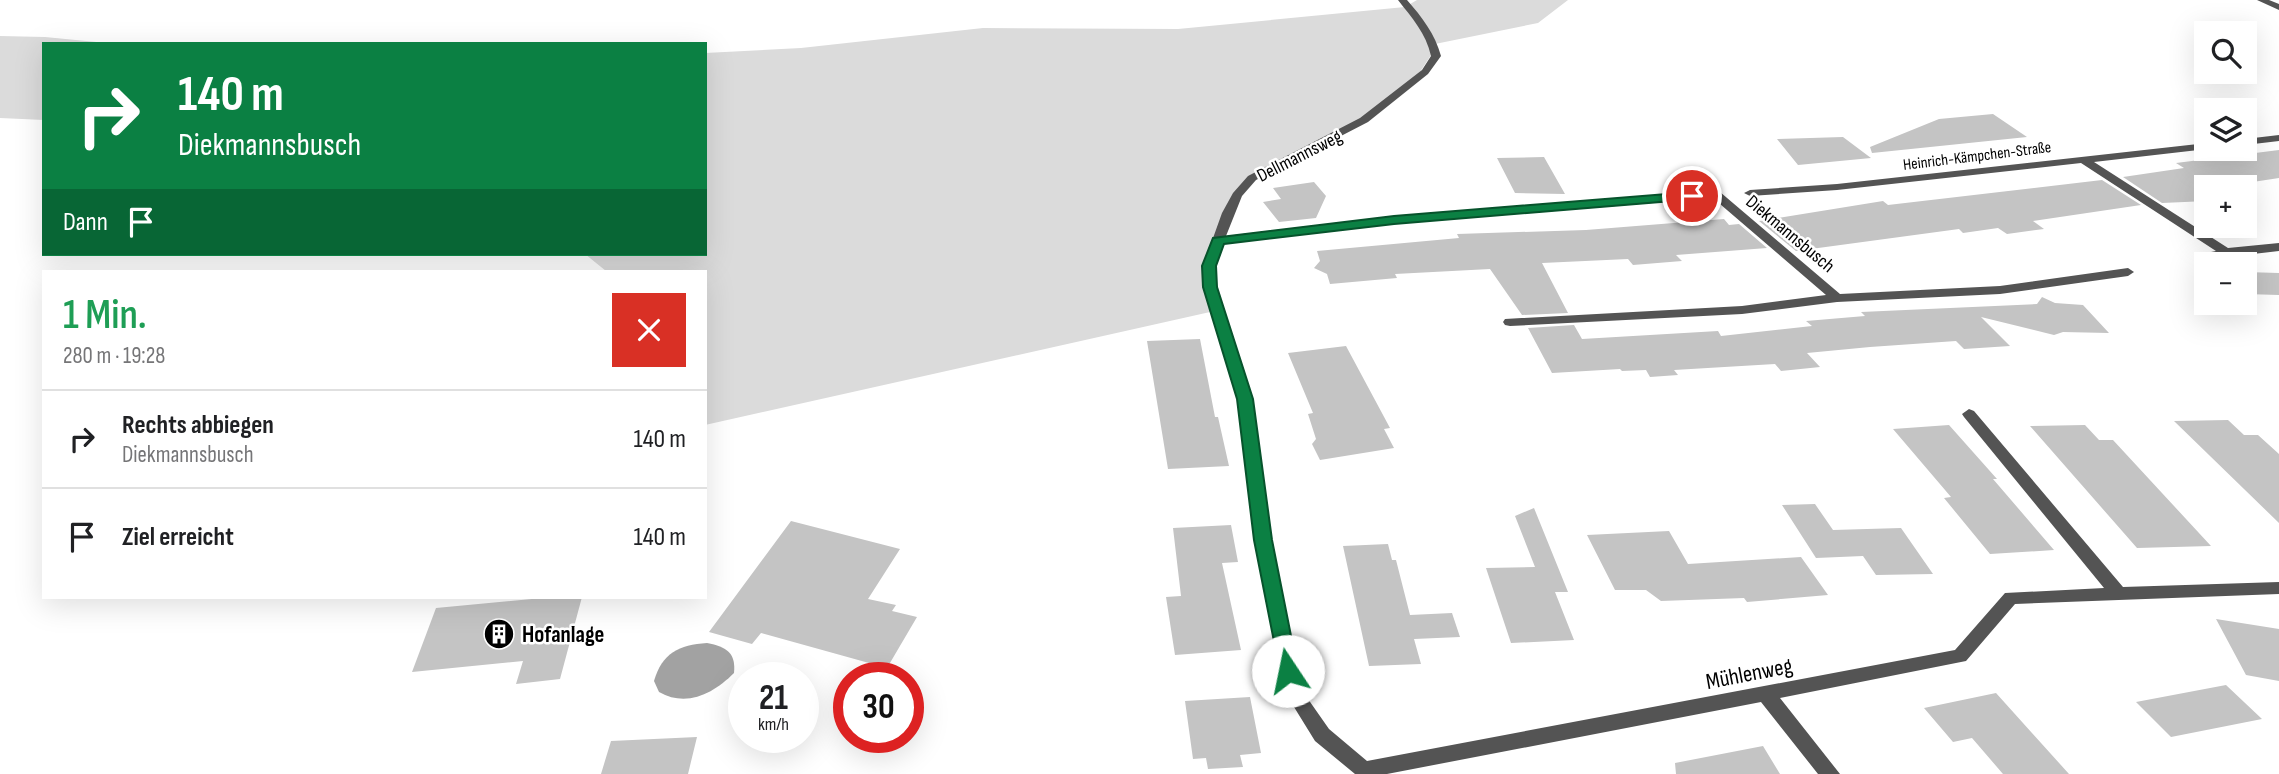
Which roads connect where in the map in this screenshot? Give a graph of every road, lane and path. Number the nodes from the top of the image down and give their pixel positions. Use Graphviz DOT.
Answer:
graph roads {
  1 [pos="1402,0"];
  2 [pos="2261,0"];
  3 [pos="2279,7"];
  4 [pos="2279,138"];
  5 [pos="2257,141"];
  6 [pos="2194,147"];
  7 [pos="2082,159"];
  8 [pos="1750,193"];
  9 [pos="1218,241"];
  10 [pos="2279,247"];
  11 [pos="2226,252"];
  12 [pos="2128,272"];
  13 [pos="1837,298"];
  14 [pos="1510,322"];
  15 [pos="1969,414"];
  16 [pos="2279,588"];
  17 [pos="2119,594"];
  18 [pos="1766,694"];
  19 [pos="1367,772"];
  20 [pos="1830,774"];
  1 -- 9 [label="street, Dellmannsweg"];
  2 -- 3 [label="street"];
  4 -- 5 [label="street"];
  6 -- 7 [label="street, Heinrich-Kämpchen-Straße"];
  7 -- 8 [label="street, Heinrich-Kämpchen-Straße"];
  7 -- 11 [label="street"];
  9 -- 13 [label="street, Diekmannsbusch"];
  9 -- 19 [label="street, Dellmannsweg"];
  10 -- 11 [label="street"];
  12 -- 13 [label="street, Diekmannsbusch"];
  13 -- 14 [label="street, Diekmannsbusch"];
  15 -- 17 [label="street"];
  16 -- 17 [label="street, Mühlenweg"];
  17 -- 18 [label="street, Mühlenweg"];
  18 -- 19 [label="street, Mühlenweg"];
  18 -- 20 [label="street"];
}
